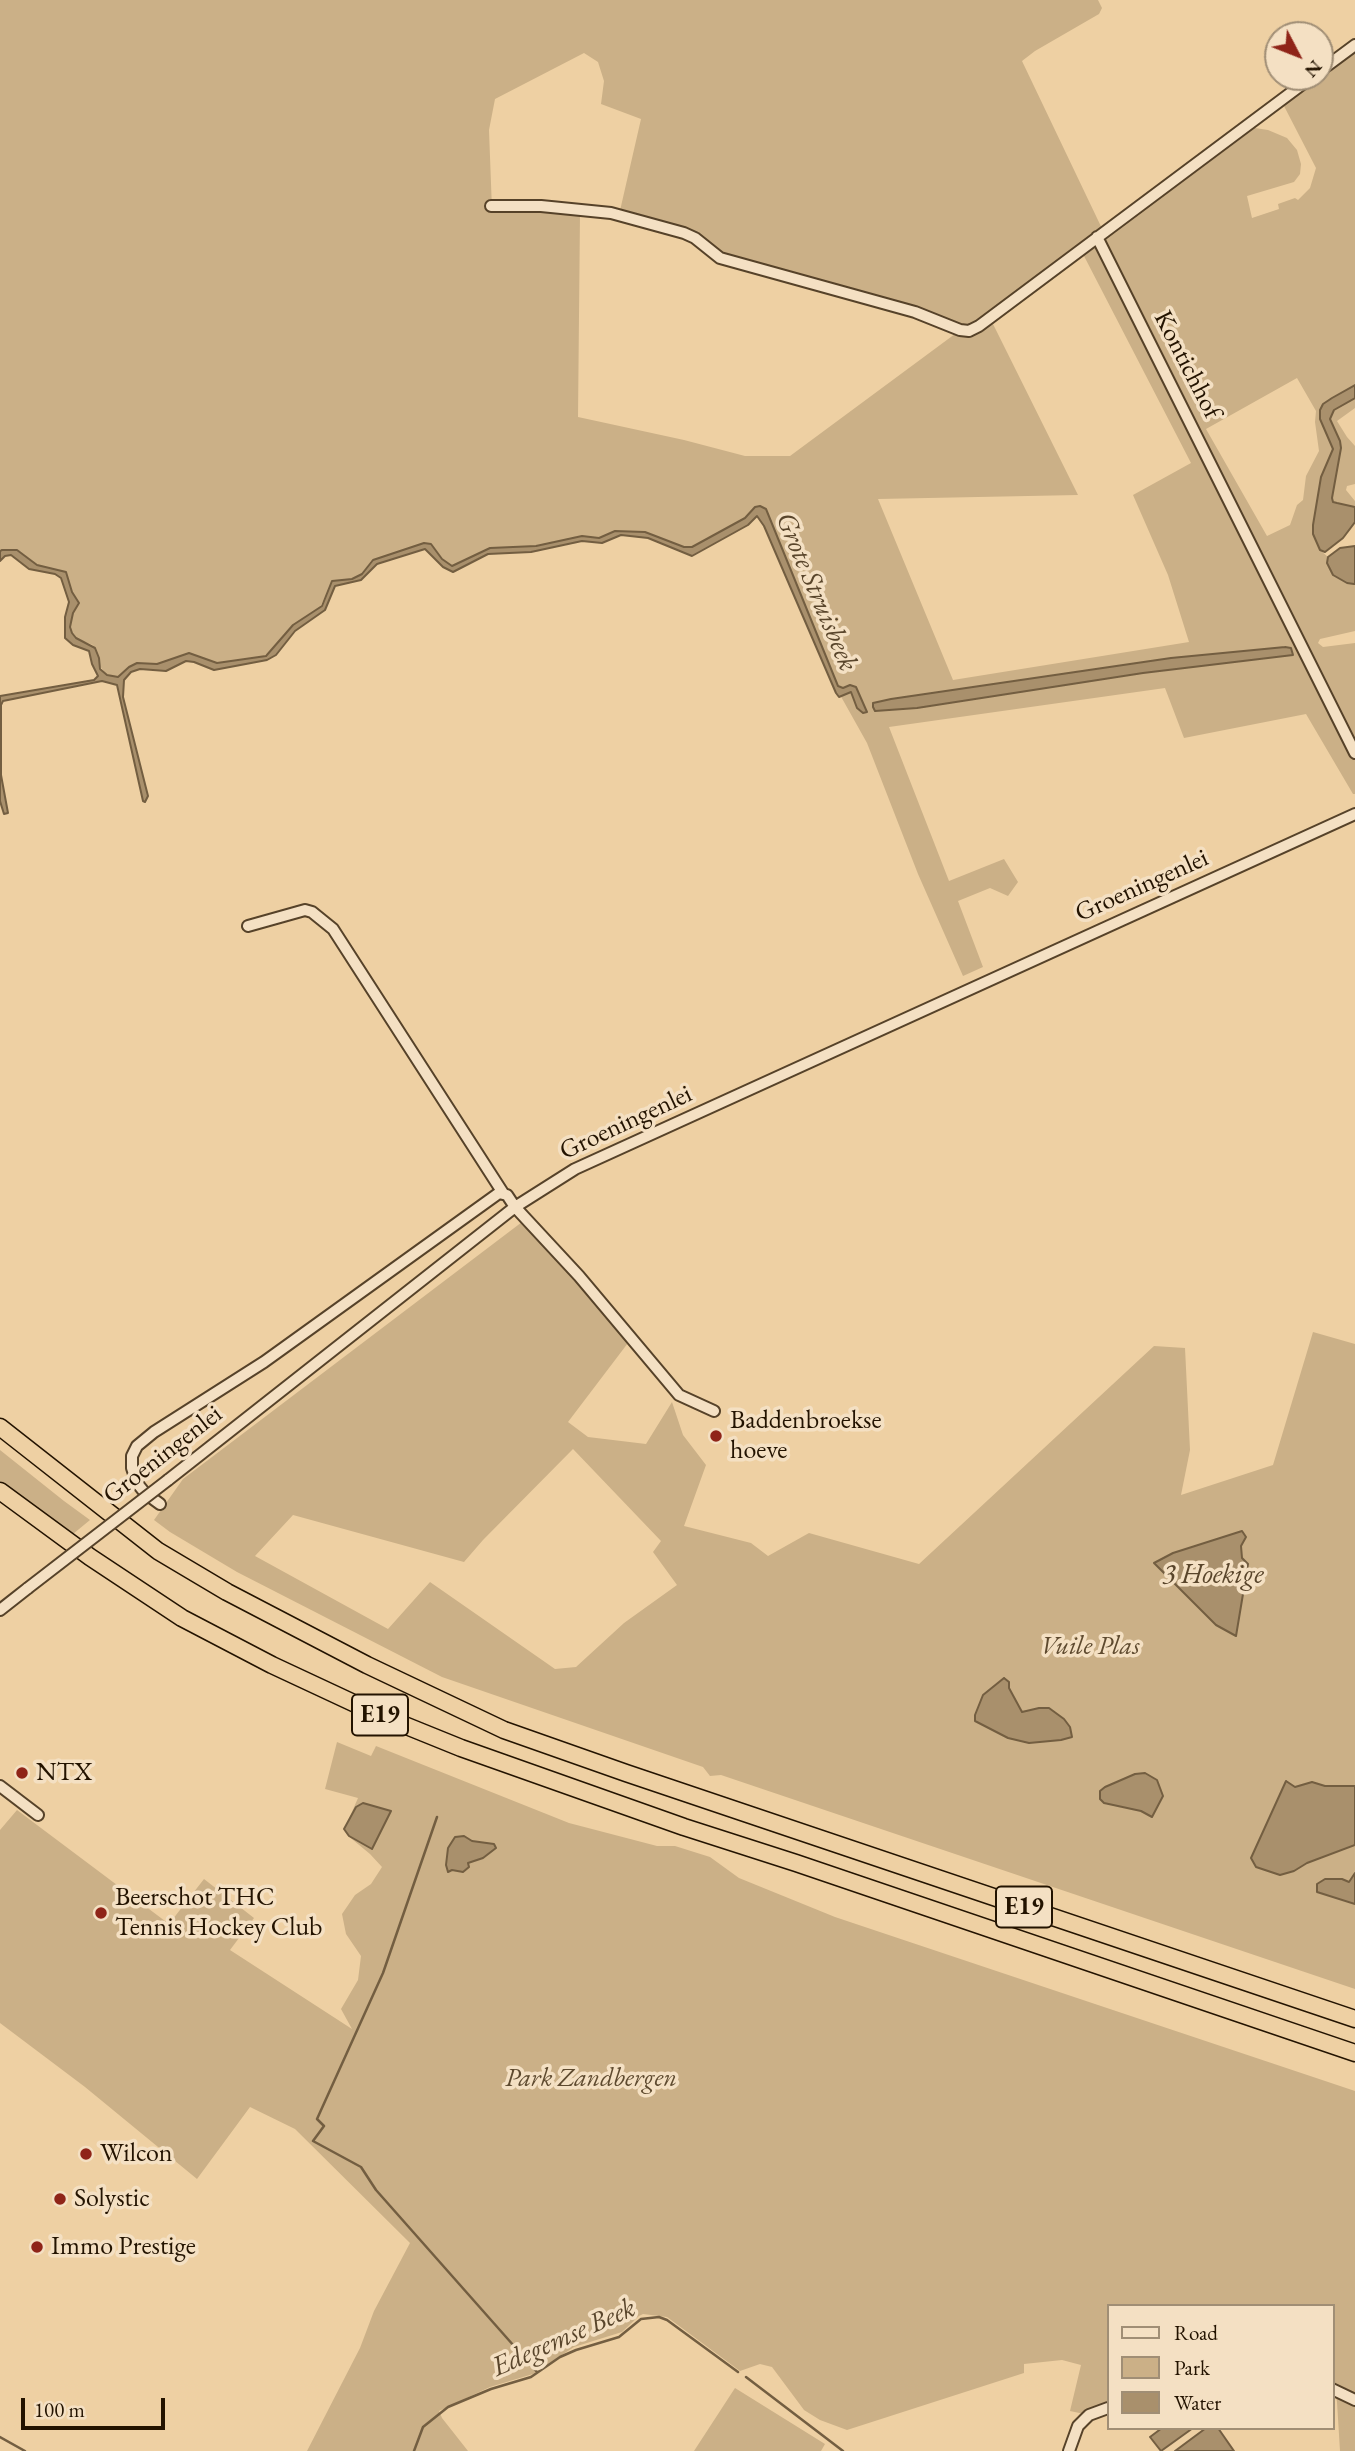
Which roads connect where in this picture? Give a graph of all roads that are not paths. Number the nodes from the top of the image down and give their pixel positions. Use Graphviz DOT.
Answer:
graph roads {
  1 [pos="1355,45"];
  2 [pos="1334,61"];
  3 [pos="1293,91"];
  4 [pos="491,206"];
  5 [pos="1097,237"];
  6 [pos="1355,753"];
  7 [pos="1355,814"];
  8 [pos="248,926"];
  9 [pos="503,1193"];
  10 [pos="515,1208"];
  11 [pos="714,1411"];
  12 [pos="0,1427"];
  13 [pos="0,1491"];
  14 [pos="160,1504"];
  15 [pos="0,1610"];
  16 [pos="0,1786"];
  17 [pos="37,1815"];
  18 [pos="1355,2019"];
  19 [pos="1355,2053"];
  20 [pos="1334,2390"];
  21 [pos="1355,2400"];
  22 [pos="1106,2409"];
  23 [pos="1069,2451"];
  1 -- 2 [label="street"];
  3 -- 5 [label="street"];
  4 -- 5 [label="street"];
  5 -- 6 [label="street, Kontichhof"];
  7 -- 10 [label="street, Groeningenlei"];
  8 -- 9 [label="street"];
  9 -- 10 [label="street"];
  9 -- 14 [label="street"];
  10 -- 11 [label="street"];
  10 -- 15 [label="street, Groeningenlei, bridge"];
  12 -- 18 [label="highway, E19"];
  13 -- 19 [label="highway, E19"];
  16 -- 17 [label="street"];
  20 -- 21 [label="street"];
  22 -- 23 [label="street"];
}
